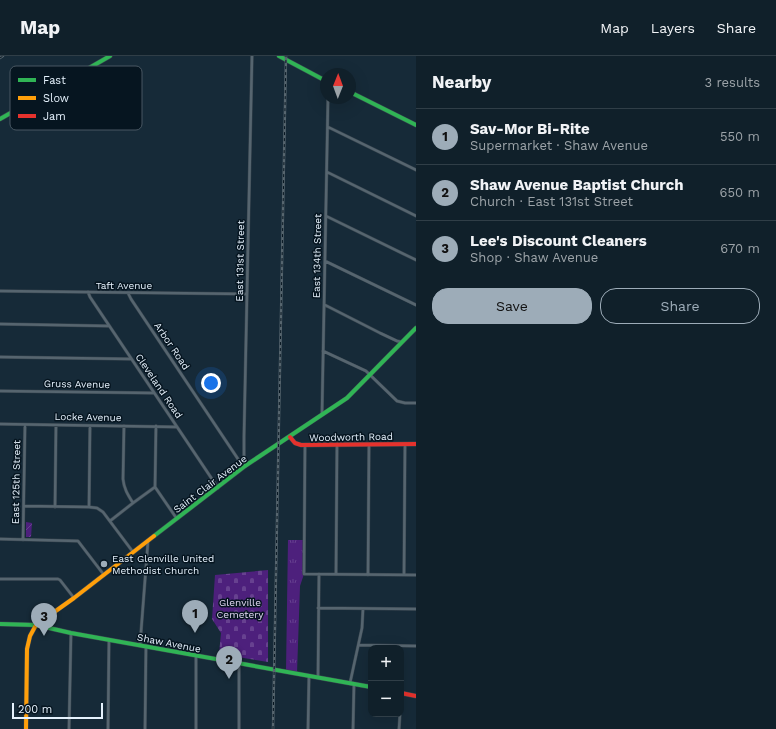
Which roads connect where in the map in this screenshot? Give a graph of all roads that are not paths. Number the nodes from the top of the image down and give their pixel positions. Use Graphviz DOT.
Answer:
graph roads {
  1 [pos="110,56"];
  2 [pos="252,56"];
  3 [pos="279,56"];
  4 [pos="92,66"];
  5 [pos="320,77"];
  6 [pos="356,95"];
  7 [pos="328,104"];
  8 [pos="10,112"];
  9 [pos="0,118"];
  10 [pos="416,125"];
  11 [pos="328,127"];
  12 [pos="416,170"];
  13 [pos="327,172"];
  14 [pos="326,216"];
  15 [pos="416,216"];
  16 [pos="416,260"];
  17 [pos="325,261"];
  18 [pos="0,291"];
  19 [pos="88,292"];
  20 [pos="128,293"];
  21 [pos="247,294"];
  22 [pos="324,304"];
  23 [pos="416,305"];
  24 [pos="0,324"];
  25 [pos="108,326"];
  26 [pos="416,328"];
  27 [pos="402,342"];
  28 [pos="323,350"];
  29 [pos="0,357"];
  30 [pos="131,359"];
  31 [pos="370,374"];
  32 [pos="0,391"];
  33 [pos="154,393"];
  34 [pos="416,403"];
  35 [pos="322,414"];
  36 [pos="0,424"];
  37 [pos="25,424"];
  38 [pos="56,425"];
  39 [pos="90,426"];
  40 [pos="124,426"];
  41 [pos="156,426"];
  42 [pos="176,427"];
  43 [pos="290,437"];
  44 [pos="405,444"];
  45 [pos="416,444"];
  46 [pos="305,445"];
  47 [pos="338,445"];
  48 [pos="369,445"];
  49 [pos="245,466"];
  50 [pos="155,487"];
  51 [pos="218,488"];
  52 [pos="133,503"];
  53 [pos="24,506"];
  54 [pos="55,507"];
  55 [pos="89,507"];
  56 [pos="177,519"];
  57 [pos="110,521"];
  58 [pos="0,540"];
  59 [pos="23,540"];
  60 [pos="148,540"];
  61 [pos="134,552"];
  62 [pos="319,574"];
  63 [pos="336,574"];
  64 [pos="104,575"];
  65 [pos="368,575"];
  66 [pos="404,575"];
  67 [pos="416,575"];
  68 [pos="0,578"];
  69 [pos="74,598"];
  70 [pos="318,608"];
  71 [pos="363,609"];
  72 [pos="416,609"];
  73 [pos="0,624"];
  74 [pos="36,625"];
  75 [pos="71,633"];
  76 [pos="109,640"];
  77 [pos="358,645"];
  78 [pos="140,646"];
  79 [pos="146,646"];
  80 [pos="416,646"];
  81 [pos="196,656"];
  82 [pos="239,664"];
  83 [pos="309,676"];
  84 [pos="318,677"];
  85 [pos="352,684"];
  86 [pos="368,687"];
  87 [pos="404,693"];
  88 [pos="416,696"];
  89 [pos="400,717"];
  90 [pos="26,729"];
  91 [pos="69,729"];
  92 [pos="108,729"];
  93 [pos="145,729"];
  94 [pos="196,729"];
  95 [pos="239,729"];
  96 [pos="308,729"];
  97 [pos="353,729"];
  98 [pos="399,729"];
  1 -- 4 [label="street"];
  2 -- 21 [label="street, East 131st Street"];
  3 -- 5 [label="street"];
  6 -- 10 [label="street"];
  7 -- 11 [label="street, East 134th Street"];
  8 -- 9 [label="street"];
  11 -- 12 [label="street"];
  11 -- 13 [label="street, East 134th Street"];
  13 -- 14 [label="street, East 134th Street"];
  13 -- 15 [label="street"];
  14 -- 16 [label="street"];
  14 -- 17 [label="street, East 134th Street"];
  17 -- 22 [label="street, East 134th Street"];
  17 -- 23 [label="street"];
  18 -- 19 [label="street, Taft Avenue"];
  19 -- 20 [label="street, Taft Avenue"];
  19 -- 25 [label="street, Cleveland Road"];
  20 -- 21 [label="street, Taft Avenue"];
  20 -- 49 [label="street, Arbor Road"];
  21 -- 49 [label="street, East 131st Street"];
  22 -- 27 [label="street"];
  22 -- 28 [label="street, East 134th Street"];
  24 -- 25 [label="street"];
  25 -- 30 [label="street, Cleveland Road"];
  26 -- 27 [label="street, Saint Clair Avenue"];
  27 -- 31 [label="street, Saint Clair Avenue"];
  28 -- 31 [label="street"];
  28 -- 35 [label="street, East 134th Street"];
  29 -- 30 [label="street"];
  30 -- 33 [label="street, Cleveland Road"];
  31 -- 34 [label="street"];
  31 -- 35 [label="street, Saint Clair Avenue"];
  32 -- 33 [label="street, Gruss Avenue"];
  33 -- 42 [label="street, Cleveland Road"];
  35 -- 43 [label="street, Saint Clair Avenue"];
  36 -- 37 [label="street, Locke Avenue"];
  37 -- 38 [label="street, Locke Avenue"];
  37 -- 53 [label="street, East 125th Street"];
  38 -- 39 [label="street, Locke Avenue"];
  38 -- 54 [label="street"];
  39 -- 40 [label="street, Locke Avenue"];
  39 -- 55 [label="street"];
  40 -- 41 [label="street, Locke Avenue"];
  40 -- 52 [label="street"];
  41 -- 42 [label="street, Locke Avenue"];
  41 -- 50 [label="street"];
  42 -- 51 [label="street, Cleveland Road"];
  43 -- 46 [label="street, Woodworth Road"];
  43 -- 49 [label="street, Saint Clair Avenue"];
  44 -- 45 [label="street, Woodworth Road"];
  44 -- 48 [label="street, Woodworth Road"];
  44 -- 66 [label="street"];
  46 -- 47 [label="street, Woodworth Road"];
  46 -- 62 [label="street"];
  47 -- 48 [label="street, Woodworth Road"];
  47 -- 63 [label="street"];
  48 -- 65 [label="street"];
  49 -- 51 [label="street, Saint Clair Avenue"];
  50 -- 52 [label="street"];
  50 -- 56 [label="street"];
  51 -- 56 [label="street, Saint Clair Avenue"];
  52 -- 57 [label="street"];
  53 -- 54 [label="street"];
  53 -- 59 [label="street, East 125th Street"];
  54 -- 55 [label="street"];
  55 -- 57 [label="street"];
  56 -- 60 [label="street, Saint Clair Avenue"];
  57 -- 61 [label="street"];
  58 -- 59 [label="street"];
  59 -- 64 [label="street"];
  60 -- 61 [label="street, Saint Clair Avenue"];
  60 -- 78 [label="street"];
  61 -- 64 [label="street, Saint Clair Avenue"];
  62 -- 63 [label="street"];
  62 -- 70 [label="street"];
  63 -- 65 [label="street"];
  64 -- 69 [label="street, Saint Clair Avenue"];
  65 -- 66 [label="street"];
  66 -- 67 [label="street"];
  68 -- 69 [label="street"];
  69 -- 74 [label="street, Saint Clair Avenue"];
  70 -- 71 [label="street"];
  70 -- 84 [label="street"];
  71 -- 72 [label="street"];
  71 -- 77 [label="street"];
  73 -- 74 [label="street"];
  74 -- 75 [label="street, Shaw Avenue"];
  74 -- 90 [label="street"];
  75 -- 76 [label="street, Shaw Avenue"];
  75 -- 91 [label="street"];
  76 -- 78 [label="street, Shaw Avenue"];
  76 -- 92 [label="street"];
  77 -- 80 [label="street"];
  77 -- 85 [label="street"];
  78 -- 79 [label="street, Shaw Avenue"];
  79 -- 81 [label="street, Shaw Avenue"];
  79 -- 93 [label="street"];
  81 -- 82 [label="street, Shaw Avenue"];
  81 -- 94 [label="street"];
  82 -- 83 [label="street, Shaw Avenue"];
  82 -- 95 [label="street"];
  83 -- 84 [label="street, Shaw Avenue"];
  83 -- 96 [label="street"];
  84 -- 85 [label="street, Shaw Avenue"];
  85 -- 86 [label="street, Shaw Avenue"];
  85 -- 97 [label="street"];
  87 -- 88 [label="street"];
  89 -- 98 [label="street"];
}
